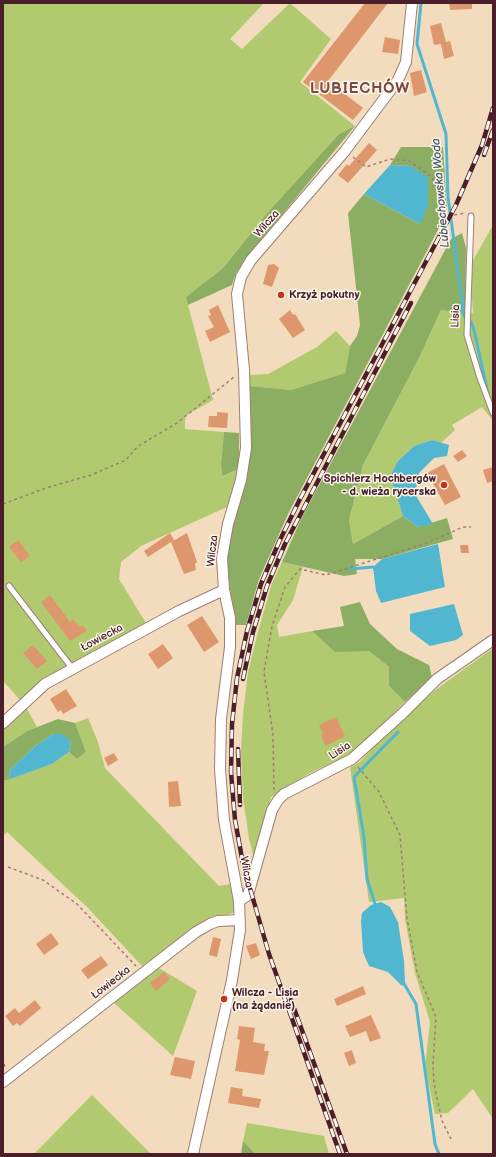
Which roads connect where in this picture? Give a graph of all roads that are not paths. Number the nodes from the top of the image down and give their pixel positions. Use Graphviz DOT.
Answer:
graph roads {
  1 [pos="412,3"];
  2 [pos="471,216"];
  3 [pos="493,413"];
  4 [pos="10,586"];
  5 [pos="224,590"];
  6 [pos="493,640"];
  7 [pos="72,668"];
  8 [pos="3,723"];
  9 [pos="238,901"];
  10 [pos="240,920"];
  11 [pos="3,1082"];
  12 [pos="193,1154"];
  1 -- 5 [label="street, Wilcza"];
  2 -- 3 [label="lane, Lisia"];
  4 -- 7 [label="lane"];
  5 -- 7 [label="street, Łowiecka"];
  5 -- 9 [label="street, Wilcza"];
  6 -- 9 [label="street, Lisia"];
  7 -- 8 [label="street, Łowiecka"];
  9 -- 10 [label="street, Wilcza"];
  10 -- 11 [label="street, Łowiecka"];
  10 -- 12 [label="street, Wilcza"];
}
